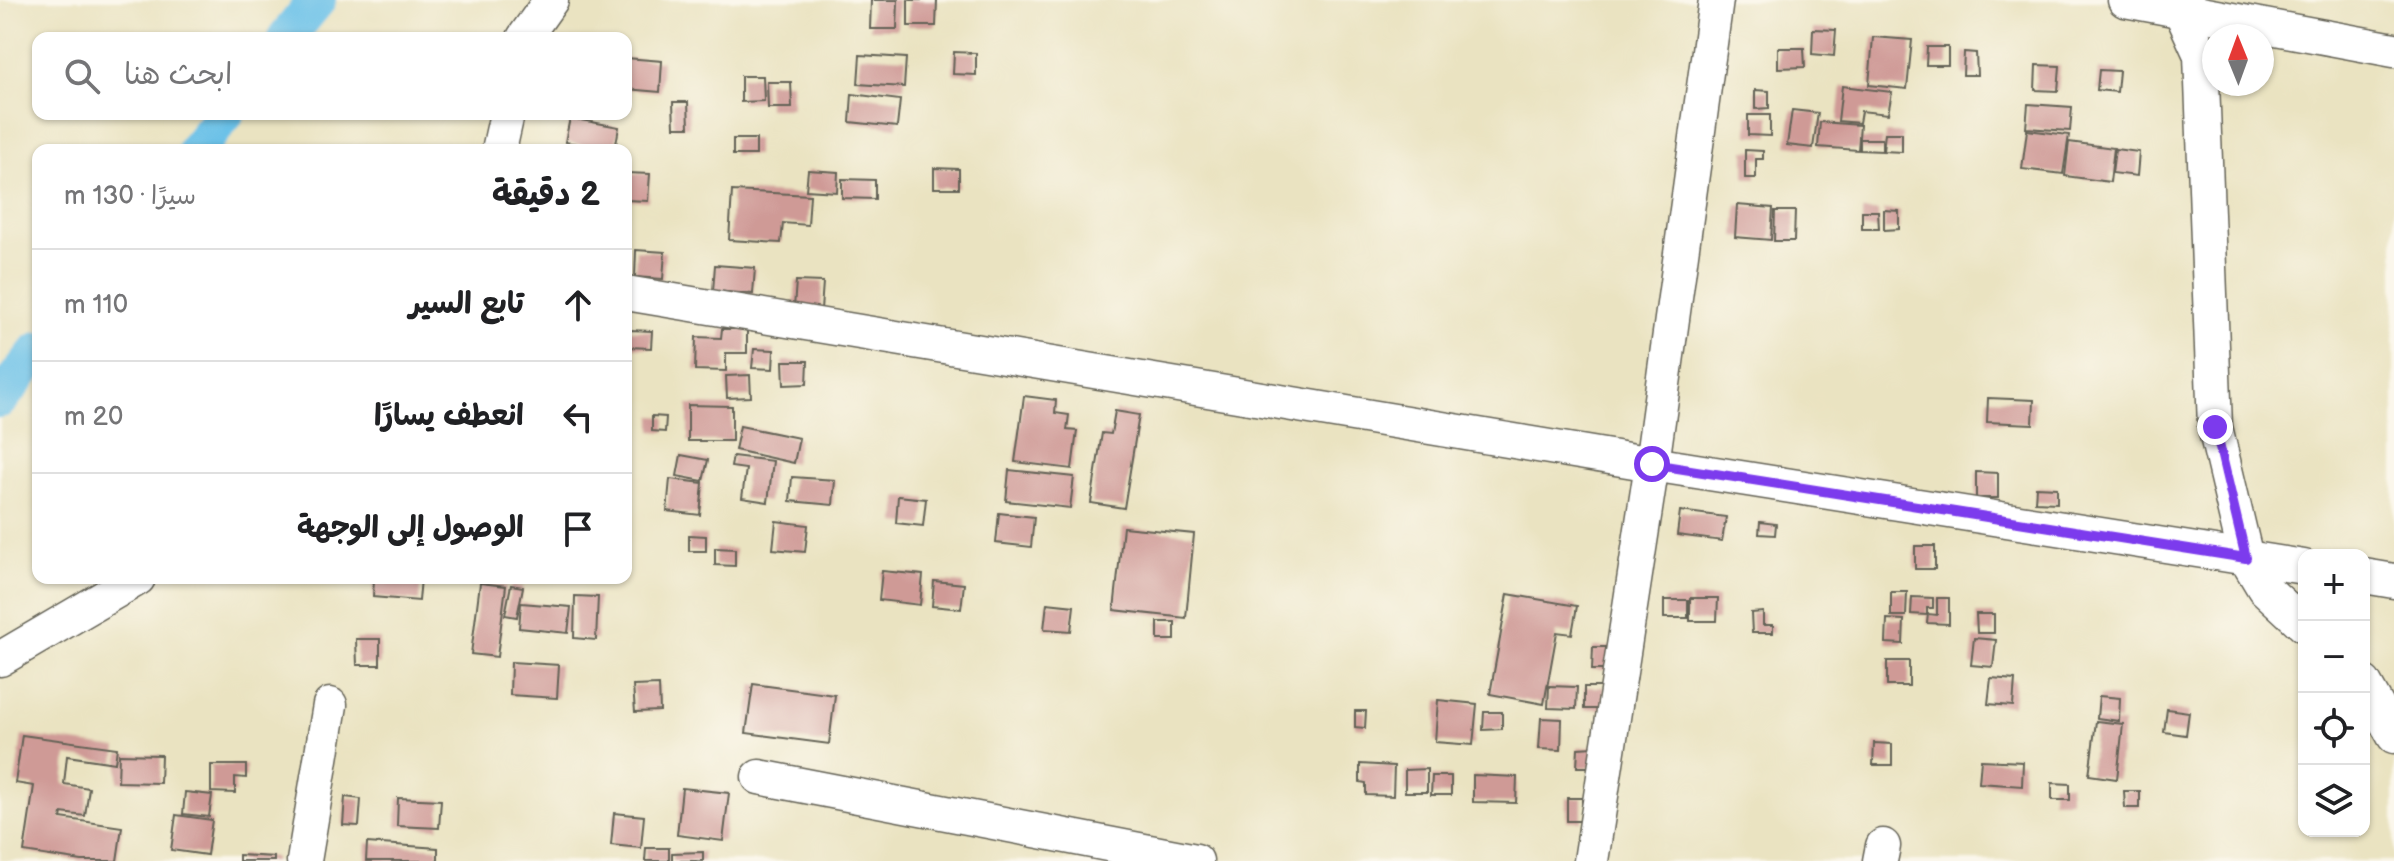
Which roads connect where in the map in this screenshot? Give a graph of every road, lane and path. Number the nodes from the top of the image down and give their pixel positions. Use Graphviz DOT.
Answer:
graph roads {
  1 [pos="551,0"];
  2 [pos="1716,0"];
  3 [pos="2125,0"];
  4 [pos="2179,5"];
  5 [pos="528,32"];
  6 [pos="2394,50"];
  7 [pos="506,120"];
  8 [pos="500,144"];
  9 [pos="632,294"];
  10 [pos="1652,464"];
  11 [pos="2246,558"];
  12 [pos="2298,566"];
  13 [pos="2370,577"];
  14 [pos="2394,581"];
  15 [pos="128,584"];
  16 [pos="2300,621"];
  17 [pos="0,659"];
  18 [pos="2370,693"];
  19 [pos="330,705"];
  20 [pos="2394,736"];
  21 [pos="759,777"];
  22 [pos="304,861"];
  23 [pos="1196,861"];
  24 [pos="1591,861"];
  1 -- 5 [label="street"];
  2 -- 10 [label="street"];
  3 -- 4 [label="street"];
  4 -- 6 [label="street"];
  4 -- 11 [label="street"];
  7 -- 8 [label="street"];
  9 -- 10 [label="street"];
  10 -- 11 [label="street"];
  10 -- 24 [label="street"];
  11 -- 12 [label="street"];
  11 -- 16 [label="street"];
  13 -- 14 [label="street"];
  15 -- 17 [label="street"];
  18 -- 20 [label="street"];
  19 -- 22 [label="street"];
  21 -- 23 [label="street"];
}
